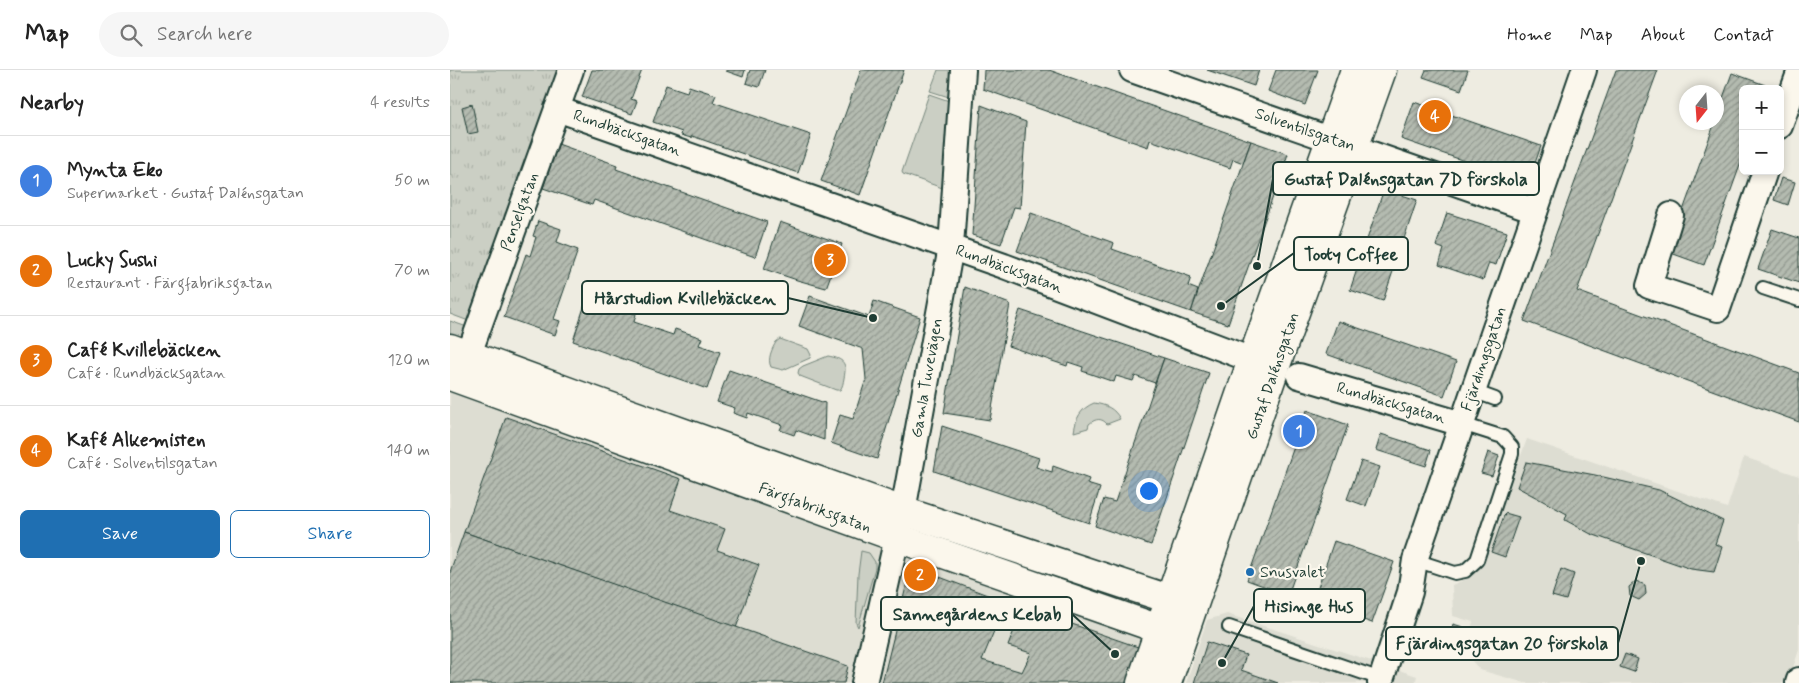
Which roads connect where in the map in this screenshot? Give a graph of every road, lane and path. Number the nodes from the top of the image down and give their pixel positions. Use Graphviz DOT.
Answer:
graph roads {
  1 [pos="571,70"];
  2 [pos="963,70"];
  3 [pos="1132,70"];
  4 [pos="1355,70"];
  5 [pos="1382,70"];
  6 [pos="1584,70"];
  7 [pos="1799,73"];
  8 [pos="557,109"];
  9 [pos="1784,115"];
  10 [pos="1343,144"];
  11 [pos="1764,175"];
  12 [pos="1535,211"];
  13 [pos="1671,215"];
  14 [pos="951,247"];
  15 [pos="1763,288"];
  16 [pos="1799,300"];
  17 [pos="455,362"];
  18 [pos="1280,370"];
  19 [pos="1473,391"];
  20 [pos="1496,399"];
  21 [pos="1462,424"];
  22 [pos="903,511"];
  23 [pos="898,538"];
  24 [pos="1415,560"];
  25 [pos="1180,604"];
  26 [pos="1230,627"];
  27 [pos="1170,633"];
  28 [pos="1381,681"];
  29 [pos="864,683"];
  30 [pos="1140,683"];
  31 [pos="1167,683"];
  1 -- 8 [label="street, Penselgatan"];
  2 -- 14 [label="street, Gamla Tuvevägen"];
  3 -- 10 [label="street, Solventilsgatan"];
  4 -- 10 [label="street, Gustaf Dalénsgatan"];
  5 -- 10 [label="street, Gustaf Dalénsgatan"];
  6 -- 12 [label="street, Fjärdingsgatan"];
  7 -- 9 [label="street"];
  8 -- 14 [label="street, Rundbäcksgatan"];
  8 -- 17 [label="street, Penselgatan"];
  10 -- 12 [label="street, Solventilsgatan"];
  10 -- 18 [label="street, Gustaf Dalénsgatan"];
  11 -- 13 [label="street"];
  12 -- 19 [label="street, Fjärdingsgatan"];
  14 -- 18 [label="street, Rundbäcksgatan"];
  14 -- 22 [label="street, Gamla Tuvevägen"];
  15 -- 16 [label="lane"];
  17 -- 22 [label="street, Färgfabriksgatan"];
  17 -- 23 [label="street, Färgfabriksgatan"];
  18 -- 21 [label="street, Rundbäcksgatan"];
  18 -- 25 [label="street, Gustaf Dalénsgatan"];
  19 -- 20 [label="lane"];
  19 -- 21 [label="street, Fjärdingsgatan"];
  21 -- 24 [label="street, Fjärdingsgatan"];
  21 -- 24 [label="lane"];
  22 -- 23 [label="street, Gamla Tuvevägen"];
  22 -- 25 [label="street, Färgfabriksgatan"];
  23 -- 27 [label="street, Färgfabriksgatan"];
  23 -- 29 [label="street, Gamla Tuvevägen"];
  24 -- 28 [label="street, Fjärdingsgatan"];
  25 -- 27 [label="street, Gustaf Dalénsgatan"];
  26 -- 28 [label="lane, Fjärdingsgatan"];
  27 -- 30 [label="street, Gustaf Dalénsgatan"];
  27 -- 31 [label="street, Gustaf Dalénsgatan"];
}
